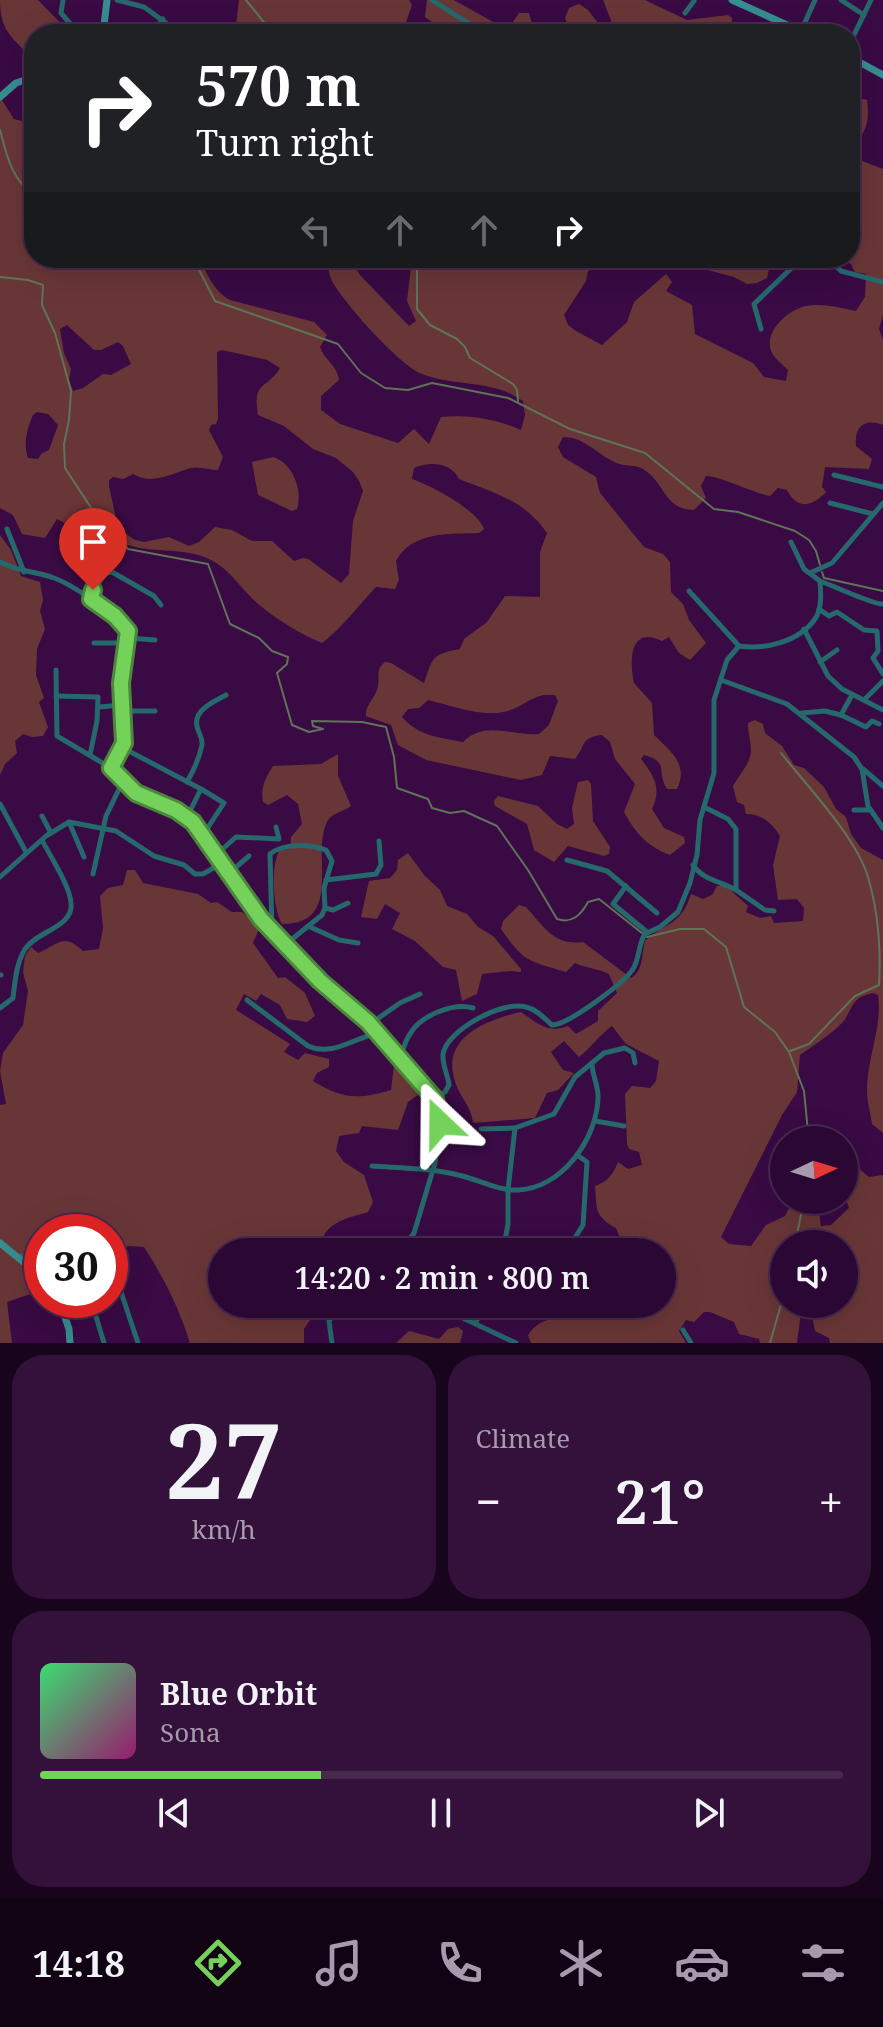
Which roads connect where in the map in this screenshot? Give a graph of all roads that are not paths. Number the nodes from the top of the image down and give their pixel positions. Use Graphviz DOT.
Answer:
graph roads {
  1 [pos="63,0"];
  2 [pos="107,0"];
  3 [pos="117,0"];
  4 [pos="145,0"];
  5 [pos="432,0"];
  6 [pos="693,0"];
  7 [pos="815,0"];
  8 [pos="841,0"];
  9 [pos="871,0"];
  10 [pos="738,1"];
  11 [pos="144,7"];
  12 [pos="685,13"];
  13 [pos="864,15"];
  14 [pos="163,19"];
  15 [pos="70,24"];
  16 [pos="104,24"];
  17 [pos="159,24"];
  18 [pos="169,24"];
  19 [pos="469,24"];
  20 [pos="787,24"];
  21 [pos="807,24"];
  22 [pos="860,24"];
  23 [pos="860,62"];
  24 [pos="883,75"];
  25 [pos="24,80"];
  26 [pos="0,97"];
  27 [pos="792,268"];
  28 [pos="838,268"];
  29 [pos="883,282"];
  30 [pos="761,329"];
  31 [pos="834,475"];
  32 [pos="883,487"];
  33 [pos="830,503"];
  34 [pos="883,503"];
  35 [pos="873,514"];
  36 [pos="7,529"];
  37 [pos="791,542"];
  38 [pos="80,555"];
  39 [pos="0,562"];
  40 [pos="24,572"];
  41 [pos="809,574"];
  42 [pos="820,581"];
  43 [pos="96,587"];
  44 [pos="689,591"];
  45 [pos="91,599"];
  46 [pos="883,604"];
  47 [pos="161,605"];
  48 [pos="819,609"];
  49 [pos="804,629"];
  50 [pos="127,640"];
  51 [pos="155,640"];
  52 [pos="94,643"];
  53 [pos="739,646"];
  54 [pos="837,650"];
  55 [pos="820,662"];
  56 [pos="56,670"];
  57 [pos="883,674"];
  58 [pos="721,680"];
  59 [pos="883,681"];
  60 [pos="226,695"];
  61 [pos="852,695"];
  62 [pos="56,696"];
  63 [pos="864,700"];
  64 [pos="99,707"];
  65 [pos="123,708"];
  66 [pos="883,710"];
  67 [pos="155,711"];
  68 [pos="802,714"];
  69 [pos="841,715"];
  70 [pos="879,724"];
  71 [pos="123,748"];
  72 [pos="90,755"];
  73 [pos="111,768"];
  74 [pos="862,769"];
  75 [pos="123,781"];
  76 [pos="187,782"];
  77 [pos="883,786"];
  78 [pos="201,789"];
  79 [pos="0,804"];
  80 [pos="704,807"];
  81 [pos="854,810"];
  82 [pos="870,810"];
  83 [pos="42,816"];
  84 [pos="187,817"];
  85 [pos="69,822"];
  86 [pos="103,827"];
  87 [pos="276,827"];
  88 [pos="883,828"];
  89 [pos="51,833"];
  90 [pos="203,835"];
  91 [pos="279,839"];
  92 [pos="42,840"];
  93 [pos="379,841"];
  94 [pos="279,848"];
  95 [pos="26,852"];
  96 [pos="217,854"];
  97 [pos="249,856"];
  98 [pos="84,857"];
  99 [pos="567,860"];
  100 [pos="222,863"];
  101 [pos="693,865"];
  102 [pos="93,874"];
  103 [pos="228,874"];
  104 [pos="0,877"];
  105 [pos="326,880"];
  106 [pos="626,886"];
  107 [pos="736,890"];
  108 [pos="348,903"];
  109 [pos="325,908"];
  110 [pos="774,911"];
  111 [pos="657,913"];
  112 [pos="308,925"];
  113 [pos="273,932"];
  114 [pos="644,935"];
  115 [pos="358,943"];
  116 [pos="286,944"];
  117 [pos="420,994"];
  118 [pos="247,1000"];
  119 [pos="0,1008"];
  120 [pos="473,1008"];
  121 [pos="370,1024"];
  122 [pos="378,1033"];
  123 [pos="400,1058"];
  124 [pos="592,1063"];
  125 [pos="635,1063"];
  126 [pos="435,1099"];
  127 [pos="595,1121"];
  128 [pos="624,1126"];
  129 [pos="515,1128"];
  130 [pos="481,1129"];
  131 [pos="577,1155"];
  132 [pos="372,1166"];
  133 [pos="433,1170"];
  134 [pos="508,1190"];
  135 [pos="411,1238"];
  136 [pos="506,1238"];
  137 [pos="575,1238"];
  138 [pos="0,1243"];
  139 [pos="17,1256"];
  140 [pos="24,1256"];
  141 [pos="24,1262"];
  142 [pos="128,1307"];
  143 [pos="64,1318"];
  144 [pos="96,1318"];
  145 [pos="331,1318"];
  146 [pos="466,1318"];
  147 [pos="478,1318"];
  148 [pos="476,1322"];
  149 [pos="683,1330"];
  150 [pos="70,1343"];
  151 [pos="104,1343"];
  152 [pos="138,1343"];
  153 [pos="332,1343"];
  154 [pos="516,1343"];
  155 [pos="691,1343"];
  1 -- 15 [label="street"];
  2 -- 16 [label="street"];
  3 -- 11 [label="street"];
  4 -- 11 [label="street"];
  5 -- 19 [label="street"];
  6 -- 12 [label="street"];
  7 -- 21 [label="street"];
  8 -- 13 [label="street"];
  9 -- 13 [label="street"];
  10 -- 20 [label="street"];
  11 -- 14 [label="street"];
  13 -- 22 [label="street"];
  14 -- 17 [label="street"];
  14 -- 18 [label="street"];
  23 -- 24 [label="street"];
  25 -- 26 [label="street"];
  27 -- 30 [label="street"];
  28 -- 29 [label="street"];
  31 -- 32 [label="street"];
  33 -- 35 [label="street"];
  34 -- 35 [label="street"];
  35 -- 41 [label="street"];
  36 -- 40 [label="street"];
  37 -- 41 [label="street"];
  38 -- 43 [label="street"];
  39 -- 40 [label="street"];
  40 -- 45 [label="street"];
  41 -- 42 [label="street"];
  42 -- 46 [label="street"];
  42 -- 48 [label="street"];
  43 -- 45 [label="street"];
  43 -- 47 [label="street"];
  44 -- 53 [label="street"];
  45 -- 50 [label="street"];
  48 -- 49 [label="street"];
  48 -- 57 [label="street"];
  49 -- 53 [label="street"];
  49 -- 55 [label="street"];
  50 -- 51 [label="street"];
  50 -- 52 [label="street"];
  50 -- 65 [label="street"];
  53 -- 58 [label="street"];
  54 -- 55 [label="street"];
  55 -- 61 [label="street"];
  56 -- 62 [label="street"];
  58 -- 68 [label="street"];
  58 -- 80 [label="street"];
  59 -- 63 [label="street"];
  60 -- 76 [label="street"];
  61 -- 63 [label="street"];
  61 -- 69 [label="street"];
  62 -- 64 [label="street"];
  62 -- 72 [label="street"];
  63 -- 66 [label="street"];
  64 -- 65 [label="street"];
  64 -- 72 [label="street"];
  65 -- 67 [label="street"];
  65 -- 71 [label="street"];
  68 -- 69 [label="street"];
  68 -- 74 [label="street"];
  69 -- 70 [label="street"];
  71 -- 73 [label="street"];
  71 -- 76 [label="street"];
  72 -- 73 [label="street"];
  73 -- 75 [label="street"];
  74 -- 77 [label="street"];
  74 -- 82 [label="street"];
  75 -- 84 [label="street"];
  75 -- 86 [label="street"];
  76 -- 78 [label="street"];
  78 -- 84 [label="street"];
  78 -- 90 [label="street"];
  79 -- 95 [label="street"];
  80 -- 101 [label="street"];
  80 -- 107 [label="street"];
  81 -- 82 [label="street"];
  82 -- 88 [label="street"];
  83 -- 89 [label="street"];
  84 -- 90 [label="street"];
  85 -- 86 [label="street"];
  85 -- 89 [label="street"];
  85 -- 98 [label="street"];
  86 -- 100 [label="street"];
  86 -- 102 [label="street"];
  87 -- 91 [label="street"];
  89 -- 92 [label="street"];
  90 -- 96 [label="street"];
  91 -- 94 [label="street"];
  91 -- 96 [label="street"];
  92 -- 95 [label="street"];
  92 -- 119 [label="street"];
  93 -- 105 [label="street"];
  94 -- 105 [label="street"];
  94 -- 113 [label="street"];
  95 -- 104 [label="street"];
  96 -- 100 [label="street"];
  97 -- 103 [label="street"];
  99 -- 106 [label="street"];
  100 -- 103 [label="street"];
  101 -- 107 [label="street"];
  101 -- 114 [label="street"];
  103 -- 113 [label="street"];
  105 -- 109 [label="street"];
  106 -- 111 [label="street"];
  106 -- 114 [label="street"];
  107 -- 110 [label="street"];
  108 -- 109 [label="street"];
  109 -- 112 [label="street"];
  112 -- 115 [label="street"];
  112 -- 116 [label="street"];
  113 -- 116 [label="street"];
  114 -- 126 [label="street"];
  116 -- 121 [label="street"];
  117 -- 121 [label="street"];
  118 -- 122 [label="street"];
  120 -- 123 [label="street"];
  121 -- 122 [label="street"];
  122 -- 123 [label="street"];
  123 -- 126 [label="street"];
  124 -- 125 [label="street"];
  124 -- 127 [label="street"];
  124 -- 129 [label="street"];
  126 -- 133 [label="street"];
  127 -- 128 [label="street"];
  127 -- 131 [label="street"];
  129 -- 130 [label="street"];
  129 -- 134 [label="street"];
  131 -- 134 [label="street"];
  131 -- 137 [label="street"];
  132 -- 133 [label="street"];
  133 -- 134 [label="street"];
  133 -- 135 [label="street"];
  134 -- 136 [label="street"];
  138 -- 139 [label="street"];
  139 -- 140 [label="street"];
  139 -- 141 [label="street"];
  142 -- 152 [label="street"];
  143 -- 150 [label="street"];
  144 -- 151 [label="street"];
  145 -- 153 [label="street"];
  146 -- 148 [label="street"];
  147 -- 148 [label="street"];
  148 -- 154 [label="street"];
  149 -- 155 [label="street"];
}
